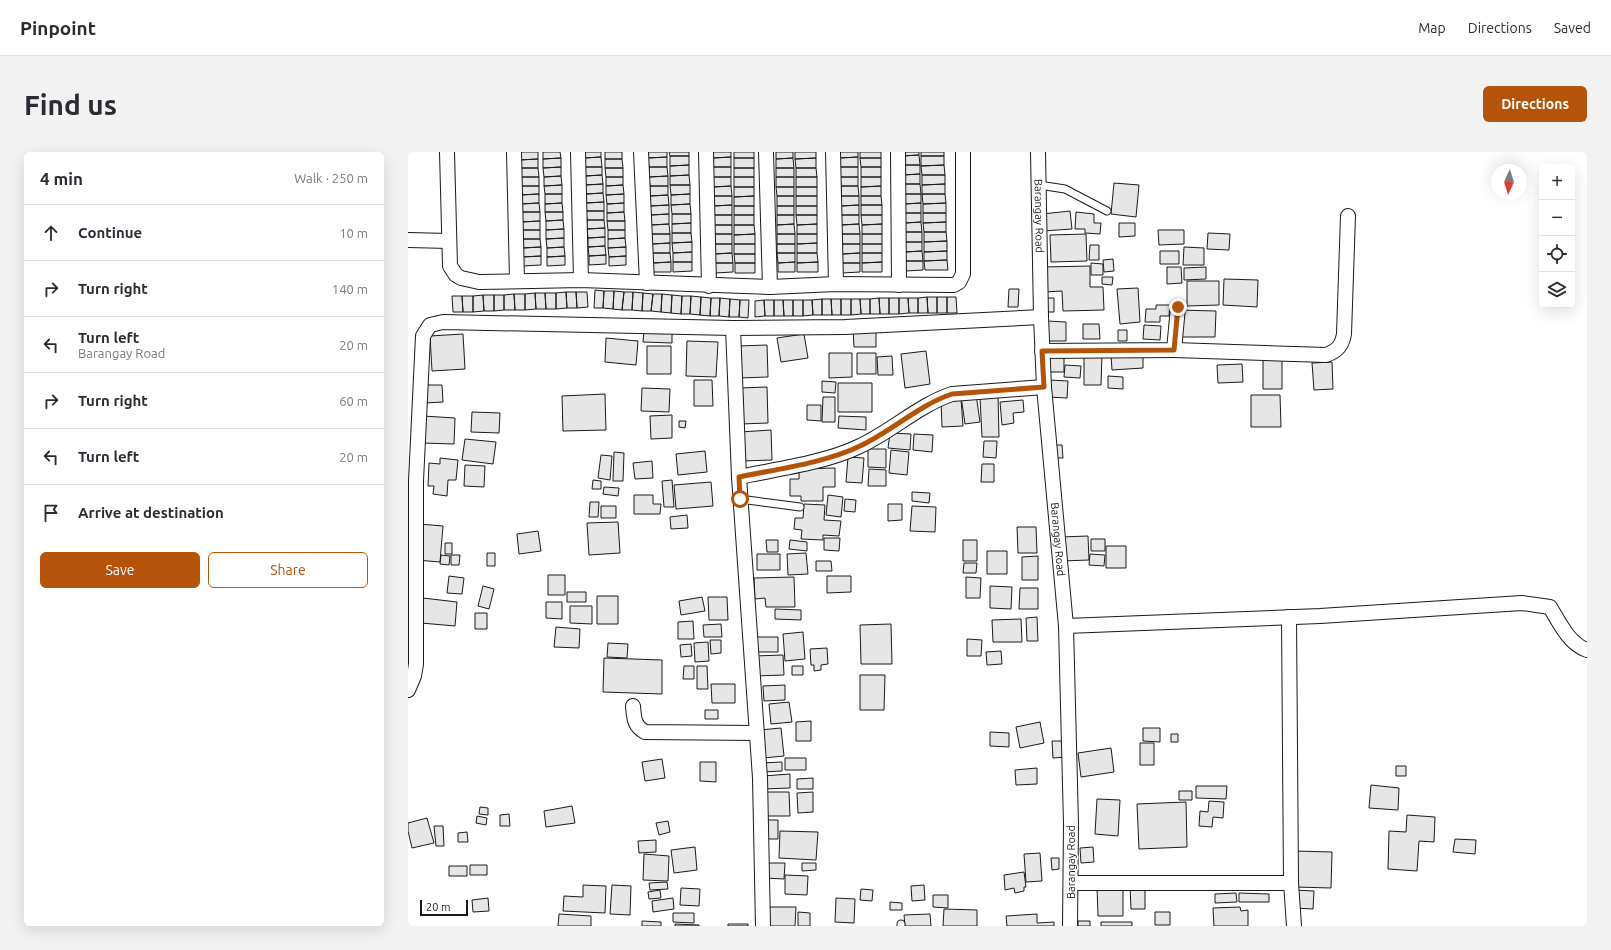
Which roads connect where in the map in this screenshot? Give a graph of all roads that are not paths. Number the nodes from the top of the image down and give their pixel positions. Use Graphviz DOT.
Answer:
graph roads {
  1 [pos="446,152"];
  2 [pos="514,152"];
  3 [pos="578,152"];
  4 [pos="641,152"];
  5 [pos="706,152"];
  6 [pos="766,152"];
  7 [pos="833,152"];
  8 [pos="898,152"];
  9 [pos="963,152"];
  10 [pos="1038,152"];
  11 [pos="1039,185"];
  12 [pos="1108,211"];
  13 [pos="1348,216"];
  14 [pos="408,240"];
  15 [pos="448,241"];
  16 [pos="517,280"];
  17 [pos="581,280"];
  18 [pos="647,283"];
  19 [pos="836,284"];
  20 [pos="899,285"];
  21 [pos="709,286"];
  22 [pos="770,287"];
  23 [pos="1178,307"];
  24 [pos="1041,317"];
  25 [pos="733,328"];
  26 [pos="1174,350"];
  27 [pos="1042,351"];
  28 [pos="1044,387"];
  29 [pos="414,391"];
  30 [pos="739,477"];
  31 [pos="740,499"];
  32 [pos="800,507"];
  33 [pos="1288,617"];
  34 [pos="1066,626"];
  35 [pos="1587,650"];
  36 [pos="408,690"];
  37 [pos="633,706"];
  38 [pos="756,733"];
  39 [pos="1071,883"];
  40 [pos="1292,883"];
  41 [pos="763,926"];
  42 [pos="1070,926"];
  43 [pos="1294,926"];
  1 -- 15 [label="street"];
  2 -- 16 [label="street"];
  3 -- 17 [label="street"];
  4 -- 18 [label="street"];
  5 -- 21 [label="street"];
  6 -- 22 [label="street"];
  7 -- 19 [label="street"];
  8 -- 20 [label="street"];
  9 -- 20 [label="street"];
  10 -- 11 [label="street, Barangay Road"];
  11 -- 12 [label="lane"];
  11 -- 24 [label="street, Barangay Road"];
  13 -- 26 [label="street"];
  14 -- 15 [label="street"];
  15 -- 16 [label="street"];
  16 -- 17 [label="street"];
  17 -- 18 [label="street"];
  18 -- 21 [label="street"];
  19 -- 20 [label="street"];
  19 -- 22 [label="street"];
  21 -- 22 [label="street"];
  23 -- 26 [label="street"];
  24 -- 25 [label="street"];
  24 -- 27 [label="street, Barangay Road"];
  25 -- 29 [label="street"];
  25 -- 30 [label="street"];
  26 -- 27 [label="street"];
  27 -- 28 [label="street, Barangay Road"];
  28 -- 30 [label="street"];
  28 -- 34 [label="street, Barangay Road"];
  29 -- 36 [label="street"];
  30 -- 31 [label="street"];
  31 -- 32 [label="lane"];
  31 -- 38 [label="street"];
  33 -- 34 [label="street"];
  33 -- 35 [label="street"];
  33 -- 40 [label="street"];
  34 -- 39 [label="street, Barangay Road"];
  37 -- 38 [label="street"];
  38 -- 41 [label="street"];
  39 -- 40 [label="street"];
  39 -- 42 [label="street, Barangay Road"];
  40 -- 43 [label="street"];
}
